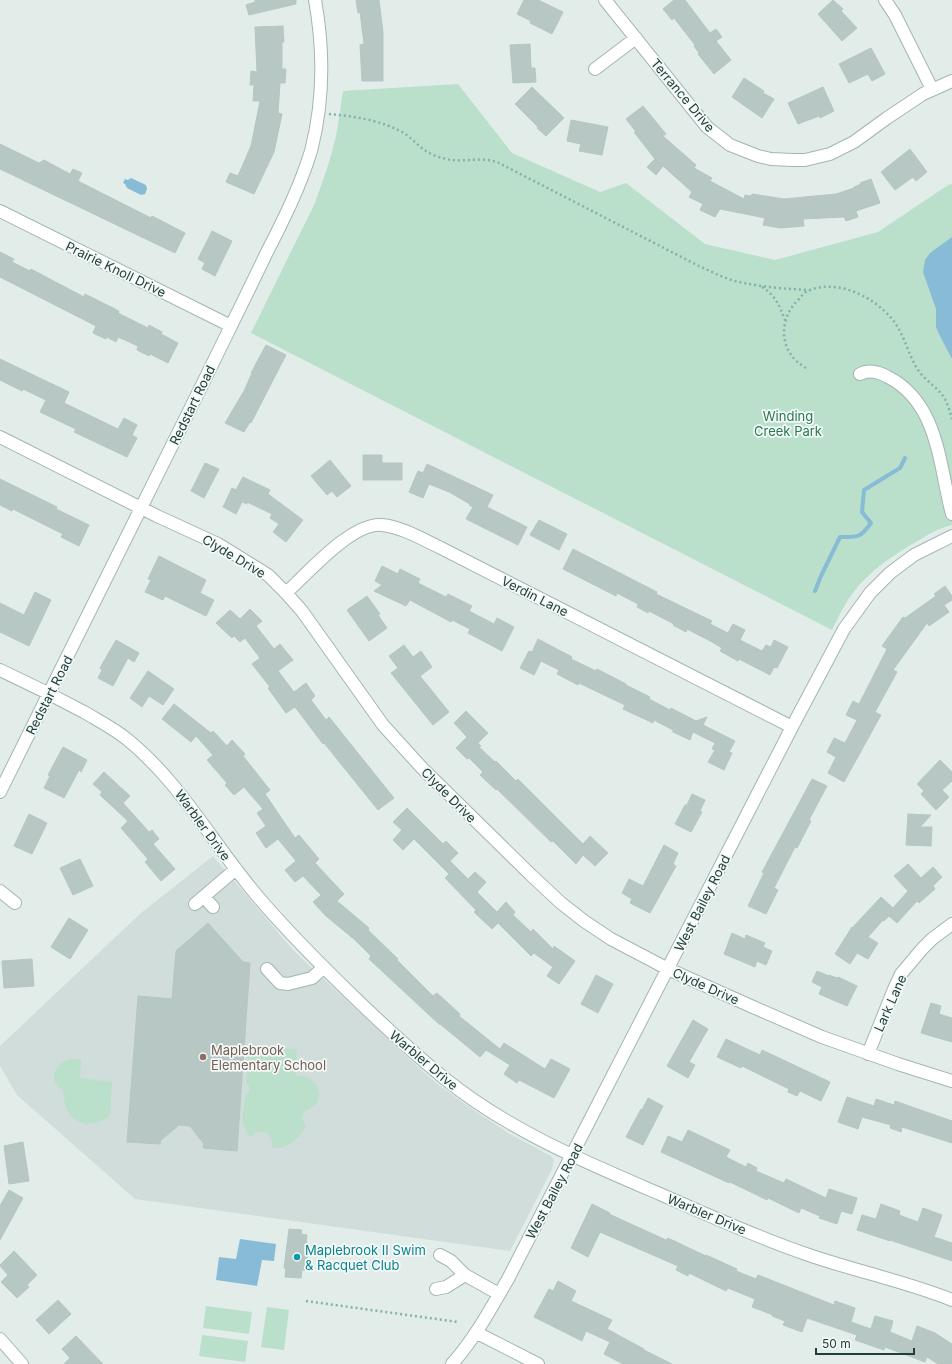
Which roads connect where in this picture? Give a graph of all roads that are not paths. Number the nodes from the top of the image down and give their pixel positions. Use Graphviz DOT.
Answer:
graph roads {
  1 [pos="315,0"];
  2 [pos="605,0"];
  3 [pos="885,0"];
  4 [pos="636,38"];
  5 [pos="595,69"];
  6 [pos="952,81"];
  7 [pos="932,89"];
  8 [pos="0,211"];
  9 [pos="231,326"];
  10 [pos="860,374"];
  11 [pos="0,437"];
  12 [pos="141,508"];
  13 [pos="952,514"];
  14 [pos="952,536"];
  15 [pos="286,593"];
  16 [pos="0,670"];
  17 [pos="49,694"];
  18 [pos="792,728"];
  19 [pos="0,792"];
  20 [pos="236,869"];
  21 [pos="0,891"];
  22 [pos="204,897"];
  23 [pos="15,903"];
  24 [pos="195,904"];
  25 [pos="213,907"];
  26 [pos="952,924"];
  27 [pos="324,967"];
  28 [pos="267,969"];
  29 [pos="668,969"];
  30 [pos="868,1054"];
  31 [pos="952,1081"];
  32 [pos="572,1155"];
  33 [pos="440,1255"];
  34 [pos="465,1275"];
  35 [pos="436,1289"];
  36 [pos="500,1294"];
  37 [pos="952,1300"];
  38 [pos="477,1333"];
  39 [pos="0,1339"];
  40 [pos="22,1364"];
  41 [pos="452,1364"];
  42 [pos="538,1364"];
  1 -- 9 [label="street, Redstart Road"];
  2 -- 4 [label="street, Terrance Drive"];
  3 -- 7 [label="street"];
  4 -- 5 [label="street"];
  4 -- 7 [label="street, Terrance Drive"];
  6 -- 7 [label="street, Terrance Drive"];
  8 -- 9 [label="street, Prairie Knoll Drive"];
  9 -- 12 [label="street, Redstart Road"];
  10 -- 13 [label="street"];
  11 -- 12 [label="street, Clyde Drive"];
  12 -- 15 [label="street, Clyde Drive"];
  12 -- 17 [label="street, Redstart Road"];
  14 -- 18 [label="street, West Bailey Road"];
  15 -- 18 [label="street, Verdin Lane"];
  15 -- 29 [label="street, Clyde Drive"];
  16 -- 17 [label="street, Warbler Drive"];
  17 -- 19 [label="street, Redstart Road"];
  17 -- 20 [label="street, Warbler Drive"];
  18 -- 29 [label="street, West Bailey Road"];
  20 -- 22 [label="street"];
  20 -- 27 [label="street, Warbler Drive"];
  21 -- 23 [label="street"];
  22 -- 24 [label="street"];
  22 -- 25 [label="street"];
  26 -- 30 [label="street, Lark Lane"];
  27 -- 28 [label="street"];
  27 -- 32 [label="street, Warbler Drive"];
  29 -- 30 [label="street, Clyde Drive"];
  29 -- 32 [label="street, West Bailey Road"];
  30 -- 31 [label="street, Clyde Drive"];
  32 -- 36 [label="street, West Bailey Road"];
  32 -- 37 [label="street, Warbler Drive"];
  33 -- 34 [label="street"];
  34 -- 35 [label="street"];
  34 -- 36 [label="street"];
  36 -- 38 [label="street, West Bailey Road"];
  38 -- 41 [label="street, West Bailey Road"];
  38 -- 42 [label="street"];
  39 -- 40 [label="street"];
}
